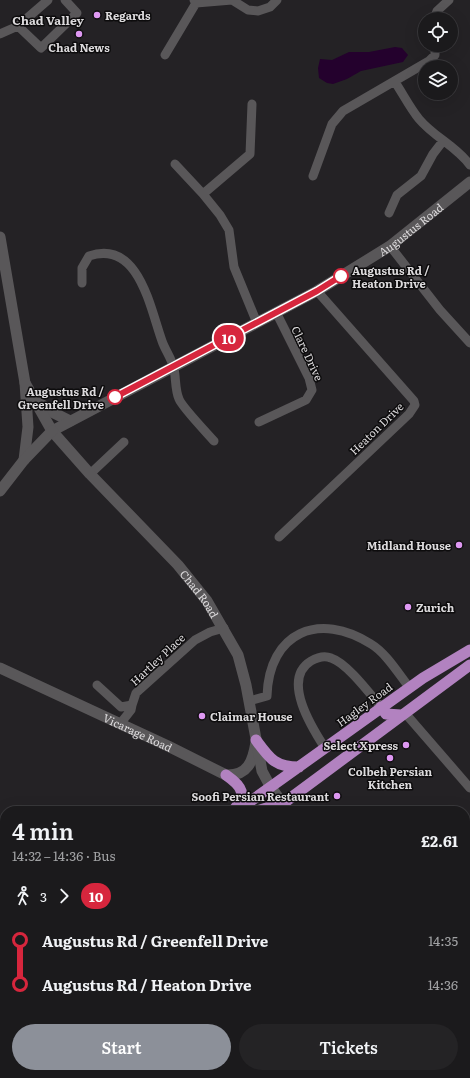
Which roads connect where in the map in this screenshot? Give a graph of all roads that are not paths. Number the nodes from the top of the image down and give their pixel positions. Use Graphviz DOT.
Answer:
graph roads {
  1 [pos="48,0"];
  2 [pos="65,0"];
  3 [pos="277,0"];
  4 [pos="449,0"];
  5 [pos="195,1"];
  6 [pos="437,12"];
  7 [pos="18,26"];
  8 [pos="0,34"];
  9 [pos="435,52"];
  10 [pos="165,55"];
  11 [pos="395,82"];
  12 [pos="252,104"];
  13 [pos="443,141"];
  14 [pos="175,164"];
  15 [pos="470,165"];
  16 [pos="313,176"];
  17 [pos="470,182"];
  18 [pos="203,194"];
  19 [pos="389,213"];
  20 [pos="0,237"];
  21 [pos="390,246"];
  22 [pos="82,284"];
  23 [pos="317,291"];
  24 [pos="276,312"];
  25 [pos="257,323"];
  26 [pos="470,343"];
  27 [pos="174,368"];
  28 [pos="26,383"];
  29 [pos="34,399"];
  30 [pos="260,422"];
  31 [pos="61,426"];
  32 [pos="214,441"];
  33 [pos="124,442"];
  34 [pos="24,460"];
  35 [pos="90,474"];
  36 [pos="0,491"];
  37 [pos="279,537"];
  38 [pos="224,628"];
  39 [pos="470,650"];
  40 [pos="470,665"];
  41 [pos="0,668"];
  42 [pos="97,685"];
  43 [pos="410,687"];
  44 [pos="249,701"];
  45 [pos="132,705"];
  46 [pos="381,707"];
  47 [pos="403,714"];
  48 [pos="120,724"];
  49 [pos="256,740"];
  50 [pos="325,748"];
  51 [pos="299,767"];
  52 [pos="226,775"];
  53 [pos="270,786"];
  54 [pos="470,788"];
  55 [pos="237,806"];
  56 [pos="244,806"];
  57 [pos="285,806"];
  58 [pos="287,806"];
  1 -- 7 [label="street"];
  2 -- 7 [label="street"];
  3 -- 5 [label="street"];
  4 -- 6 [label="street"];
  5 -- 10 [label="street"];
  7 -- 8 [label="street"];
  9 -- 11 [label="street"];
  11 -- 13 [label="street"];
  11 -- 16 [label="street"];
  12 -- 18 [label="street"];
  13 -- 15 [label="street"];
  13 -- 19 [label="street"];
  14 -- 18 [label="street"];
  17 -- 21 [label="main road, Augustus Road"];
  18 -- 25 [label="street"];
  20 -- 28 [label="main road"];
  21 -- 23 [label="main road, Augustus Road"];
  21 -- 26 [label="street"];
  22 -- 27 [label="street"];
  23 -- 24 [label="main road, Augustus Road"];
  23 -- 37 [label="street, Heaton Drive"];
  24 -- 25 [label="main road, Augustus Road"];
  24 -- 30 [label="street, Clare Drive"];
  25 -- 27 [label="main road, Augustus Road"];
  27 -- 31 [label="main road, Augustus Road"];
  27 -- 32 [label="street"];
  28 -- 29 [label="main road"];
  28 -- 34 [label="main road"];
  29 -- 31 [label="main road"];
  29 -- 31 [label="main road"];
  31 -- 34 [label="main road, Augustus Road"];
  31 -- 35 [label="main road, Chad Road"];
  33 -- 35 [label="street"];
  34 -- 36 [label="main road, Augustus Road"];
  35 -- 38 [label="main road, Chad Road"];
  38 -- 44 [label="main road, Chad Road"];
  38 -- 45 [label="street, Hartley Place"];
  39 -- 43 [label="highway, Hagley Road"];
  40 -- 47 [label="highway"];
  41 -- 48 [label="main road, Vicarage Road"];
  42 -- 45 [label="street"];
  43 -- 44 [label="street"];
  43 -- 46 [label="highway, Hagley Road"];
  44 -- 49 [label="main road, Chad Road"];
  45 -- 48 [label="street, Hartley Place"];
  46 -- 47 [label="highway"];
  46 -- 50 [label="highway, Hagley Road"];
  46 -- 50 [label="street"];
  47 -- 54 [label="street"];
  47 -- 58 [label="highway"];
  48 -- 52 [label="main road, Vicarage Road"];
  49 -- 51 [label="highway"];
  49 -- 52 [label="main road"];
  49 -- 53 [label="main road, Chad Road"];
  50 -- 51 [label="highway, Hagley Road"];
  51 -- 53 [label="highway, Hagley Road"];
  52 -- 55 [label="highway"];
  53 -- 56 [label="highway, Hagley Road"];
  53 -- 57 [label="main road, Chad Road"];
}
